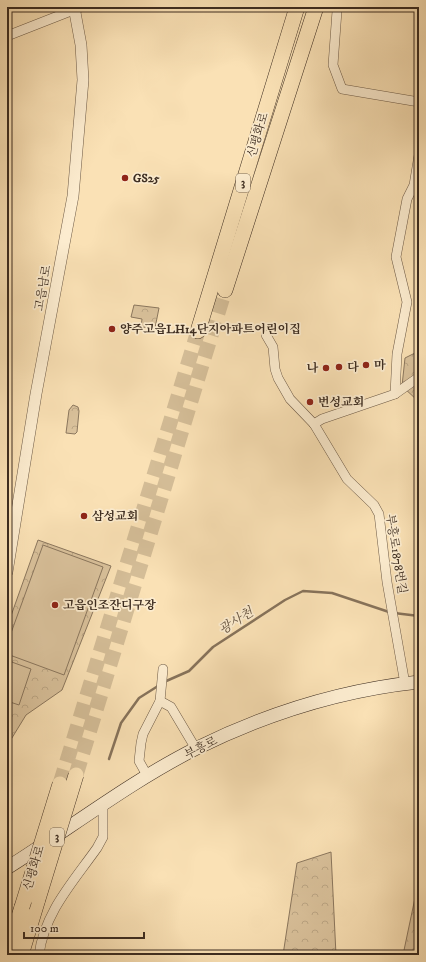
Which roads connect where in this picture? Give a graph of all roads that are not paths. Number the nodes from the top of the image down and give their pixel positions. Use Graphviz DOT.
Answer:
graph roads {
  1 [pos="297,7"];
  2 [pos="316,7"];
  3 [pos="334,7"];
  4 [pos="76,8"];
  5 [pos="7,36"];
  6 [pos="419,102"];
  7 [pos="419,155"];
  8 [pos="225,290"];
  9 [pos="198,331"];
  10 [pos="266,335"];
  11 [pos="419,377"];
  12 [pos="396,394"];
  13 [pos="314,424"];
  14 [pos="7,572"];
  15 [pos="163,670"];
  16 [pos="419,682"];
  17 [pos="405,684"];
  18 [pos="160,701"];
  19 [pos="196,749"];
  20 [pos="76,775"];
  21 [pos="148,777"];
  22 [pos="60,784"];
  23 [pos="103,805"];
  24 [pos="7,868"];
  25 [pos="7,953"];
  26 [pos="21,955"];
  27 [pos="39,955"];
  1 -- 9 [label="highway, 신평화로 / 3"];
  2 -- 8 [label="highway, 신평화로 / 3"];
  3 -- 6 [label="street"];
  4 -- 5 [label="street"];
  4 -- 14 [label="street, 고읍남로"];
  7 -- 12 [label="street"];
  10 -- 13 [label="street, 부흥로1878번길"];
  11 -- 12 [label="street"];
  12 -- 13 [label="street"];
  13 -- 17 [label="street, 부흥로1878번길"];
  15 -- 18 [label="street"];
  16 -- 17 [label="main road, 부흥로"];
  17 -- 19 [label="main road, 부흥로"];
  18 -- 19 [label="street"];
  18 -- 21 [label="street"];
  19 -- 21 [label="main road, 부흥로"];
  20 -- 26 [label="highway, 신평화로 / 3, bridge"];
  21 -- 23 [label="main road, 부흥로"];
  22 -- 25 [label="highway, 신평화로 / 3, bridge"];
  23 -- 24 [label="main road, 부흥로"];
  23 -- 27 [label="street"];
}
